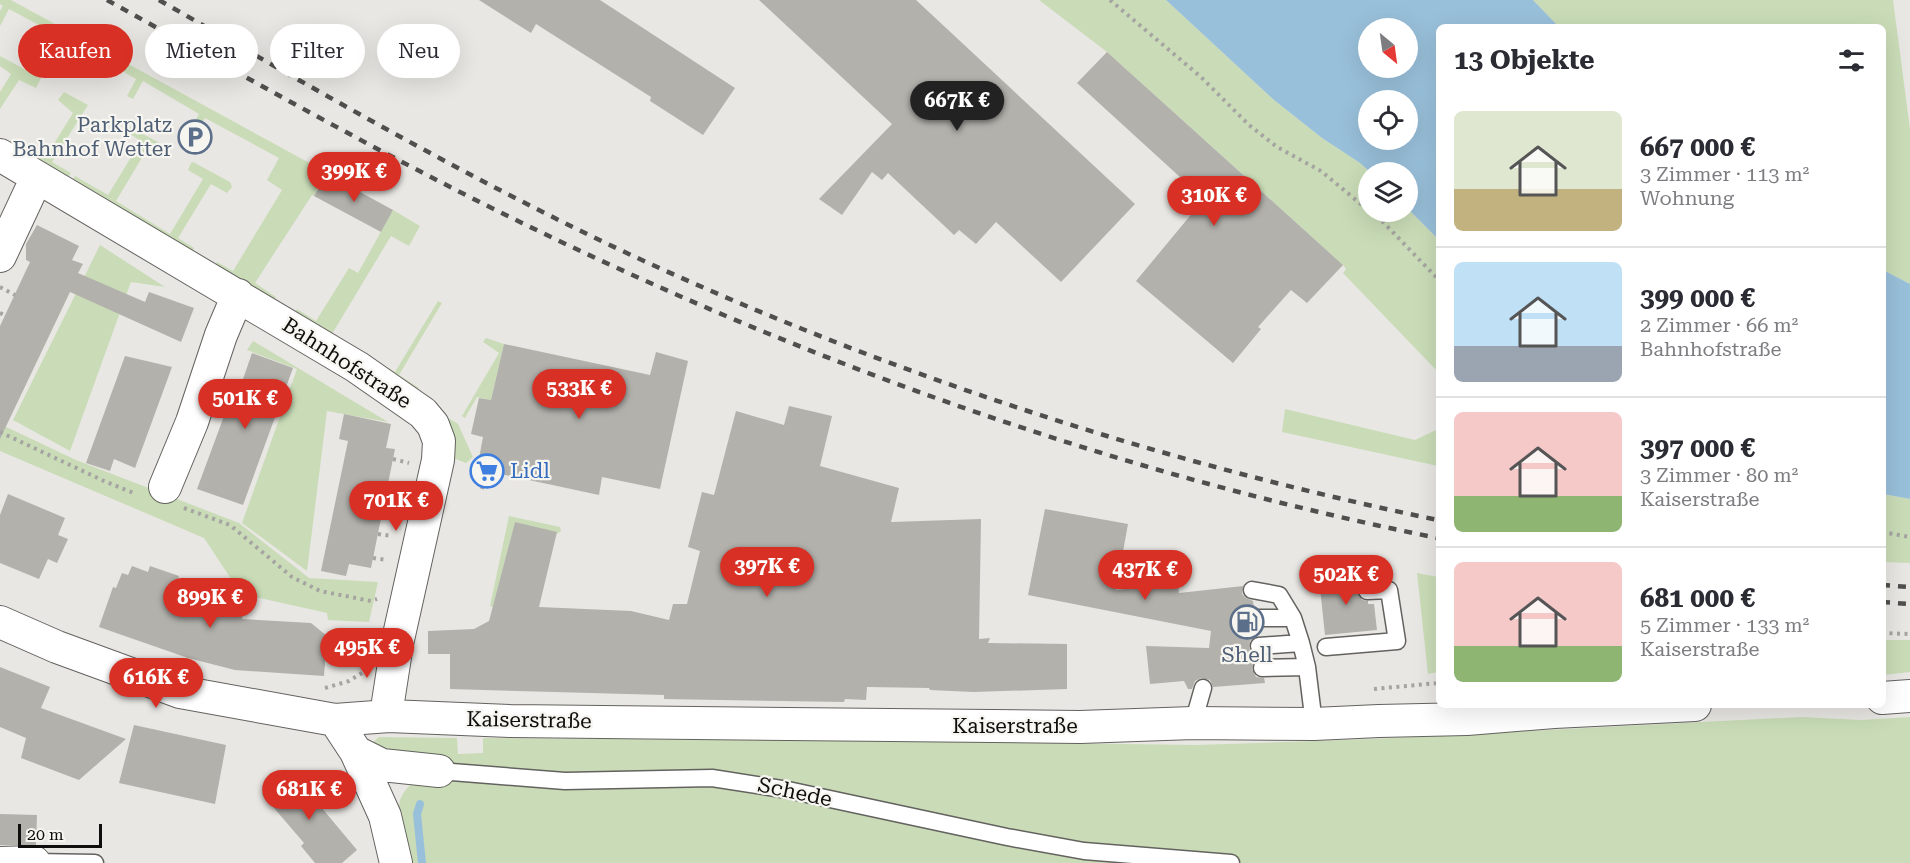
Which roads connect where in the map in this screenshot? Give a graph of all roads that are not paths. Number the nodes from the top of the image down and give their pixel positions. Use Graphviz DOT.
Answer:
graph roads {
  1 [pos="0,155"];
  2 [pos="37,177"];
  3 [pos="0,256"];
  4 [pos="238,296"];
  5 [pos="161,496"];
  6 [pos="1252,590"];
  7 [pos="1367,591"];
  8 [pos="1255,618"];
  9 [pos="1293,618"];
  10 [pos="0,622"];
  11 [pos="1301,643"];
  12 [pos="1259,646"];
  13 [pos="1326,647"];
  14 [pos="1307,667"];
  15 [pos="1262,668"];
  16 [pos="1203,688"];
  17 [pos="1910,696"];
  18 [pos="1886,698"];
  19 [pos="1635,708"];
  20 [pos="389,716"];
  21 [pos="335,720"];
  22 [pos="1193,723"];
  23 [pos="1314,724"];
  24 [pos="356,752"];
  25 [pos="439,771"];
  26 [pos="0,862"];
  27 [pos="34,862"];
  28 [pos="95,863"];
  29 [pos="396,863"];
  30 [pos="1232,863"];
  1 -- 2 [label="street, Bahnhofstraße"];
  2 -- 3 [label="street"];
  2 -- 4 [label="street, Bahnhofstraße"];
  4 -- 5 [label="street"];
  4 -- 20 [label="street, Bahnhofstraße"];
  6 -- 9 [label="lane"];
  7 -- 13 [label="lane"];
  8 -- 9 [label="lane"];
  9 -- 11 [label="lane"];
  10 -- 21 [label="street, Kaiserstraße"];
  11 -- 12 [label="lane"];
  11 -- 14 [label="lane"];
  14 -- 15 [label="lane"];
  14 -- 23 [label="lane"];
  16 -- 22 [label="lane"];
  17 -- 18 [label="street"];
  19 -- 23 [label="street, Kaiserstraße"];
  20 -- 21 [label="street, Kaiserstraße"];
  20 -- 22 [label="street, Kaiserstraße"];
  21 -- 24 [label="street"];
  22 -- 23 [label="street, Kaiserstraße"];
  24 -- 25 [label="street, Schede"];
  24 -- 29 [label="street"];
  25 -- 30 [label="lane, Schede"];
  26 -- 27 [label="street"];
  27 -- 28 [label="lane"];
}
